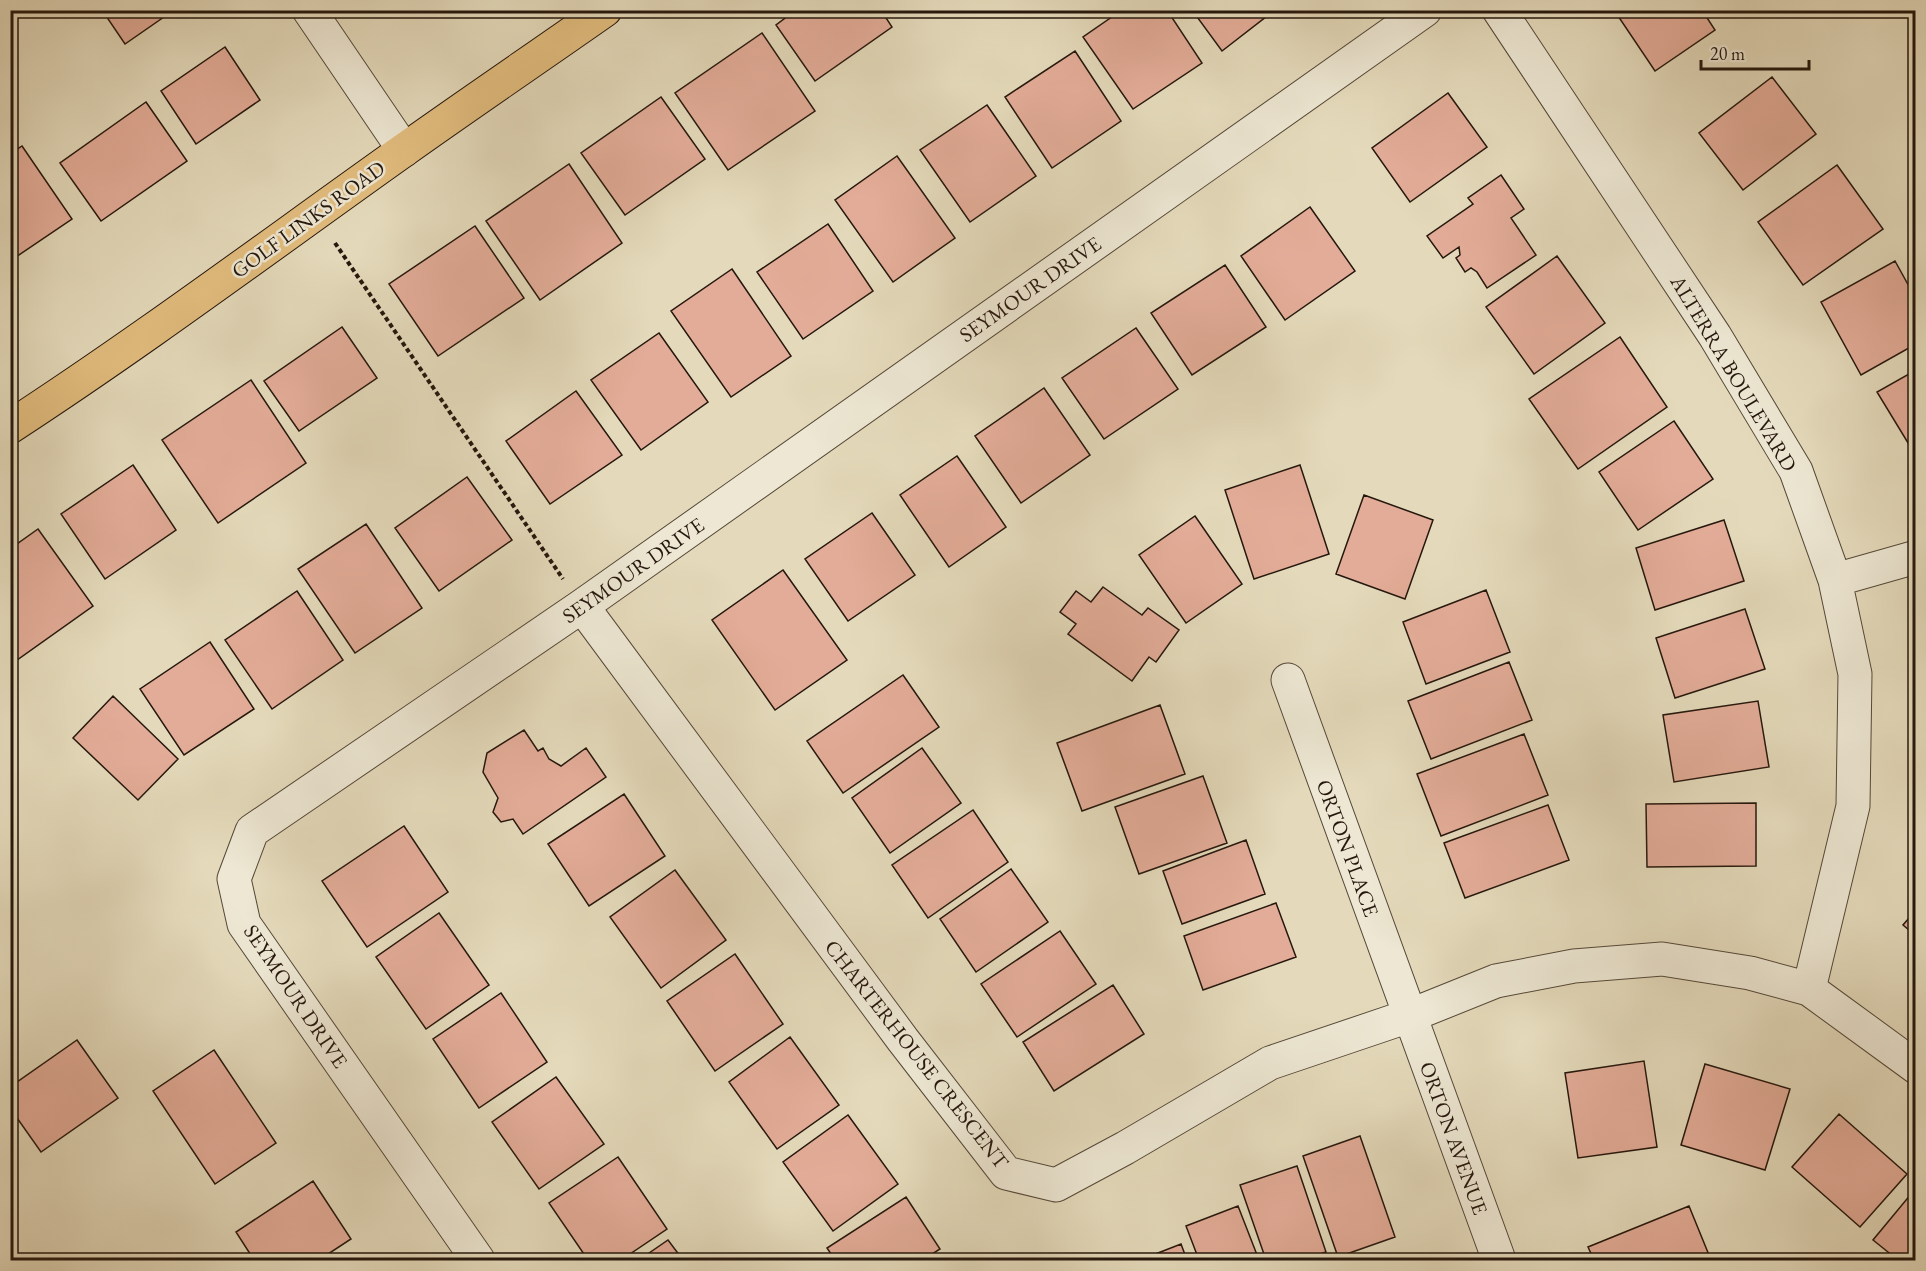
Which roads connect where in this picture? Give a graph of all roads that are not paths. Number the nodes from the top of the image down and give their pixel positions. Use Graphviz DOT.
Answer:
graph roads {
  1 [pos="309,10"];
  2 [pos="605,10"];
  3 [pos="1425,10"];
  4 [pos="1499,10"];
  5 [pos="404,150"];
  6 [pos="10,426"];
  7 [pos="1916,557"];
  8 [pos="1835,580"];
  9 [pos="582,606"];
  10 [pos="1288,680"];
  11 [pos="1809,989"];
  12 [pos="1409,1016"];
  13 [pos="1916,1067"];
  14 [pos="478,1260"];
  15 [pos="1499,1260"];
  1 -- 5 [label="street"];
  2 -- 5 [label="main road, GOLF LINKS ROAD"];
  3 -- 9 [label="street, SEYMOUR DRIVE"];
  4 -- 8 [label="street, ALTERRA BOULEVARD"];
  5 -- 6 [label="main road, GOLF LINKS ROAD"];
  7 -- 8 [label="street"];
  8 -- 11 [label="street, ALTERRA BOULEVARD"];
  9 -- 12 [label="street, CHARTERHOUSE CRESCENT"];
  9 -- 14 [label="street, SEYMOUR DRIVE"];
  10 -- 12 [label="street, ORTON PLACE"];
  11 -- 12 [label="street, CHARTERHOUSE CRESCENT"];
  11 -- 13 [label="street, CHARTERHOUSE CRESCENT"];
  12 -- 15 [label="street, ORTON AVENUE"];
}
